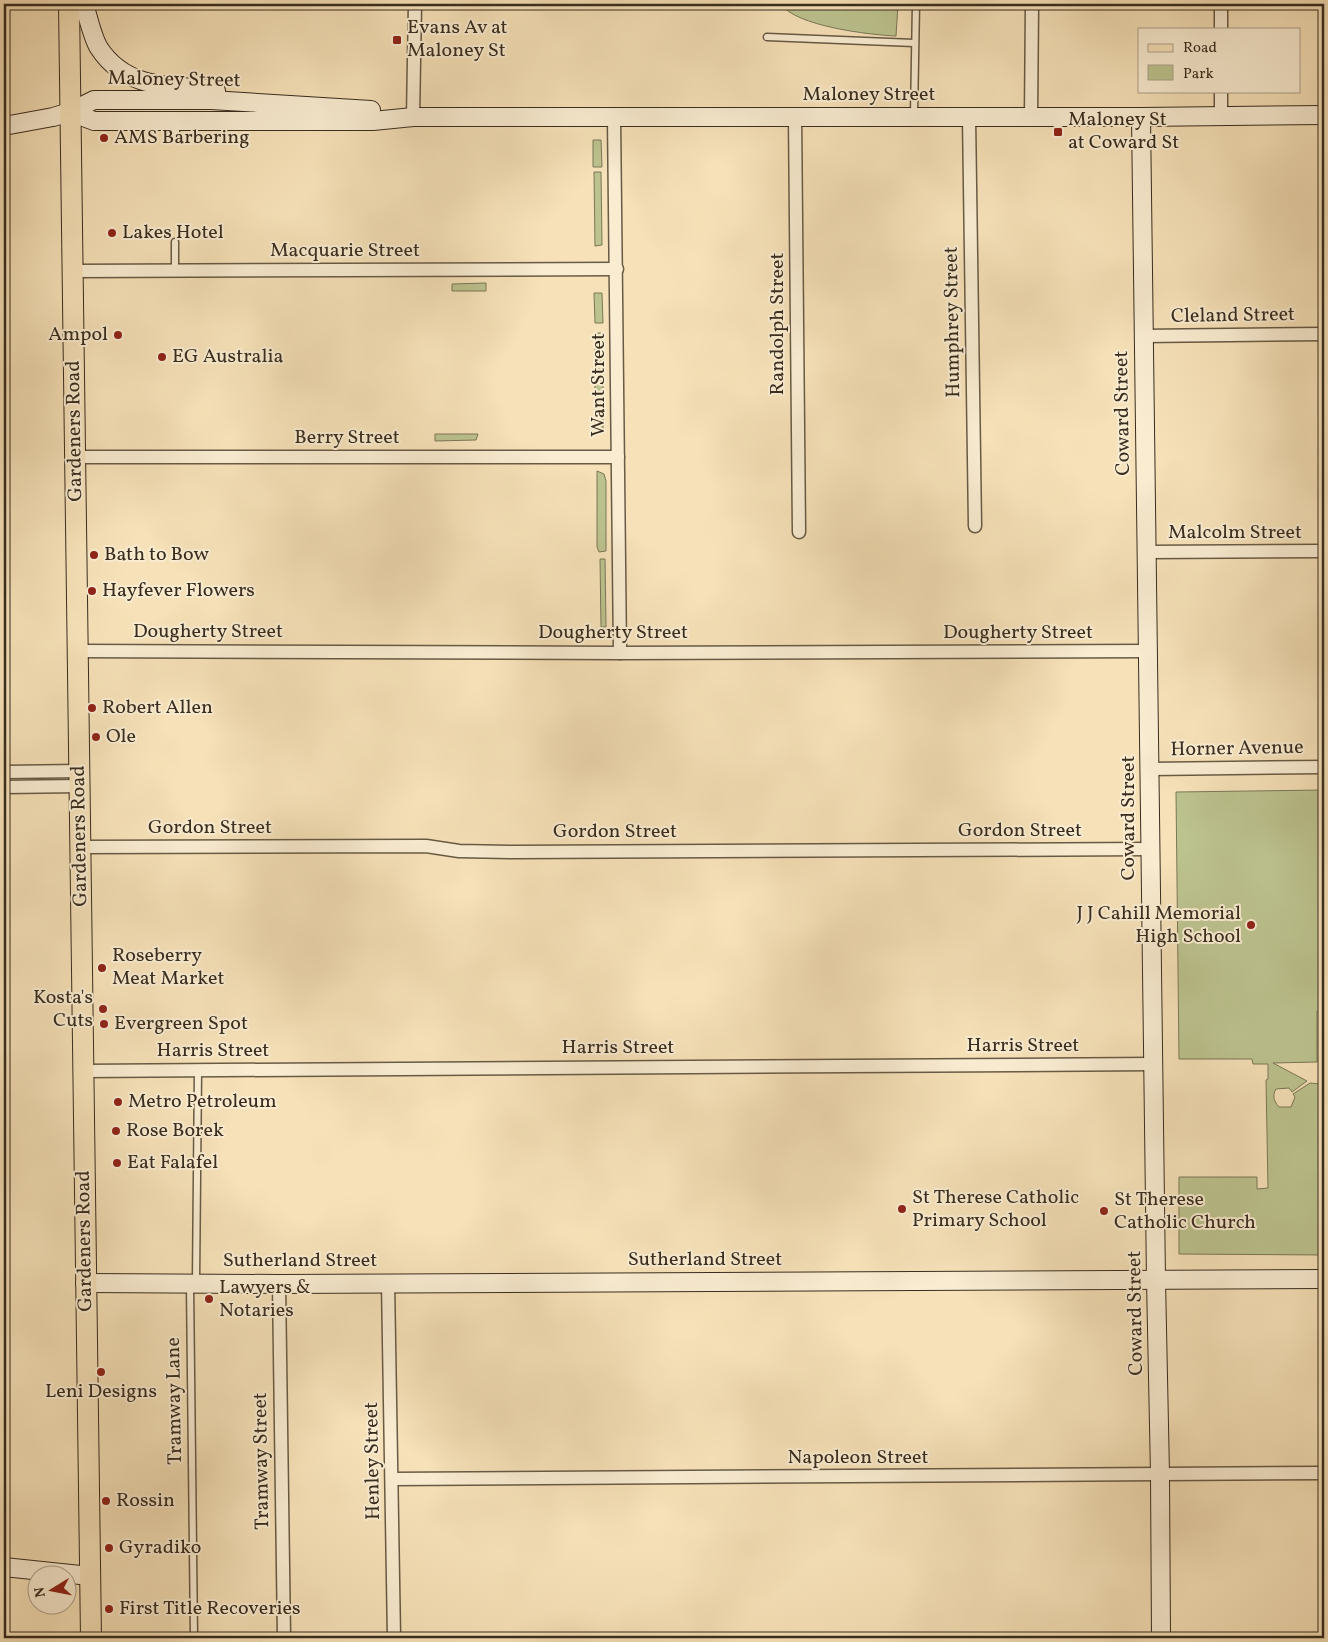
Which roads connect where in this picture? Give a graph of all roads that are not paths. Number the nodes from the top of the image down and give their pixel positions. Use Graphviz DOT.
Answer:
graph roads {
  1 [pos="69,4"];
  2 [pos="84,4"];
  3 [pos="415,4"];
  4 [pos="916,4"];
  5 [pos="1032,4"];
  6 [pos="1221,4"];
  7 [pos="1221,28"];
  8 [pos="767,37"];
  9 [pos="914,43"];
  10 [pos="1221,92"];
  11 [pos="253,102"];
  12 [pos="70,112"];
  13 [pos="795,116"];
  14 [pos="1220,116"];
  15 [pos="1324,116"];
  16 [pos="413,117"];
  17 [pos="614,117"];
  18 [pos="914,117"];
  19 [pos="968,117"];
  20 [pos="1031,117"];
  21 [pos="1141,117"];
  22 [pos="4,126"];
  23 [pos="175,242"];
  24 [pos="617,269"];
  25 [pos="175,270"];
  26 [pos="73,271"];
  27 [pos="1324,334"];
  28 [pos="1143,336"];
  29 [pos="618,457"];
  30 [pos="75,458"];
  31 [pos="975,526"];
  32 [pos="799,532"];
  33 [pos="1324,551"];
  34 [pos="1147,552"];
  35 [pos="77,651"];
  36 [pos="1148,651"];
  37 [pos="620,653"];
  38 [pos="1324,767"];
  39 [pos="1150,769"];
  40 [pos="4,772"];
  41 [pos="80,778"];
  42 [pos="4,787"];
  43 [pos="80,847"];
  44 [pos="1150,849"];
  45 [pos="1154,1064"];
  46 [pos="198,1070"];
  47 [pos="83,1071"];
  48 [pos="1324,1279"];
  49 [pos="1156,1280"];
  50 [pos="193,1282"];
  51 [pos="388,1282"];
  52 [pos="85,1283"];
  53 [pos="279,1284"];
  54 [pos="1324,1473"];
  55 [pos="1160,1474"];
  56 [pos="392,1479"];
  57 [pos="4,1567"];
  58 [pos="90,1576"];
  59 [pos="91,1638"];
  60 [pos="194,1638"];
  61 [pos="284,1638"];
  62 [pos="394,1638"];
  63 [pos="1161,1638"];
  1 -- 12 [label="main road, Gardeners Road"];
  2 -- 11 [label="street"];
  3 -- 16 [label="street"];
  4 -- 9 [label="lane"];
  5 -- 20 [label="street"];
  6 -- 7 [label="street"];
  8 -- 9 [label="lane"];
  9 -- 18 [label="lane"];
  10 -- 14 [label="street"];
  11 -- 12 [label="street, Maloney Street"];
  11 -- 16 [label="street, Maloney Street"];
  12 -- 16 [label="street, Maloney Street"];
  12 -- 22 [label="street"];
  12 -- 26 [label="main road, Gardeners Road"];
  13 -- 17 [label="street, Maloney Street"];
  13 -- 18 [label="street, Maloney Street"];
  13 -- 32 [label="street, Randolph Street"];
  14 -- 15 [label="street, Maloney Street"];
  14 -- 21 [label="street, Maloney Street"];
  16 -- 17 [label="street, Maloney Street"];
  17 -- 24 [label="street, Want Street"];
  18 -- 19 [label="street, Maloney Street"];
  19 -- 20 [label="street, Maloney Street"];
  19 -- 31 [label="street, Humphrey Street"];
  20 -- 21 [label="street, Maloney Street"];
  21 -- 28 [label="street, Coward Street"];
  23 -- 25 [label="lane"];
  24 -- 25 [label="street, Macquarie Street"];
  24 -- 29 [label="street, Want Street"];
  25 -- 26 [label="street, Macquarie Street"];
  26 -- 30 [label="main road, Gardeners Road"];
  27 -- 28 [label="street, Cleland Street"];
  28 -- 34 [label="street, Coward Street"];
  29 -- 30 [label="street, Berry Street"];
  29 -- 37 [label="street, Want Street"];
  30 -- 35 [label="main road, Gardeners Road"];
  33 -- 34 [label="street, Malcolm Street"];
  34 -- 36 [label="street, Coward Street"];
  35 -- 37 [label="street, Dougherty Street"];
  35 -- 41 [label="main road, Gardeners Road"];
  36 -- 37 [label="street, Dougherty Street"];
  36 -- 39 [label="street, Coward Street"];
  38 -- 39 [label="street, Horner Avenue"];
  39 -- 44 [label="street, Coward Street"];
  40 -- 41 [label="street"];
  41 -- 42 [label="street"];
  41 -- 43 [label="main road, Gardeners Road"];
  43 -- 44 [label="street, Gordon Street"];
  43 -- 47 [label="main road, Gardeners Road"];
  44 -- 45 [label="street, Coward Street"];
  45 -- 46 [label="street, Harris Street"];
  45 -- 49 [label="street, Coward Street"];
  46 -- 47 [label="street, Harris Street"];
  46 -- 50 [label="lane, Tramway Lane"];
  47 -- 52 [label="main road, Gardeners Road"];
  48 -- 49 [label="street, Sutherland Street"];
  49 -- 51 [label="street, Sutherland Street"];
  49 -- 55 [label="street, Coward Street"];
  50 -- 52 [label="street, Sutherland Street"];
  50 -- 53 [label="street, Sutherland Street"];
  50 -- 60 [label="lane, Tramway Lane"];
  51 -- 53 [label="street, Sutherland Street"];
  51 -- 56 [label="street, Henley Street"];
  52 -- 58 [label="main road, Gardeners Road"];
  53 -- 61 [label="street, Tramway Street"];
  54 -- 55 [label="street, Napoleon Street"];
  55 -- 56 [label="street, Napoleon Street"];
  55 -- 63 [label="street, Coward Street"];
  56 -- 62 [label="street, Henley Street"];
  57 -- 58 [label="street"];
  58 -- 59 [label="main road, Gardeners Road"];
}
